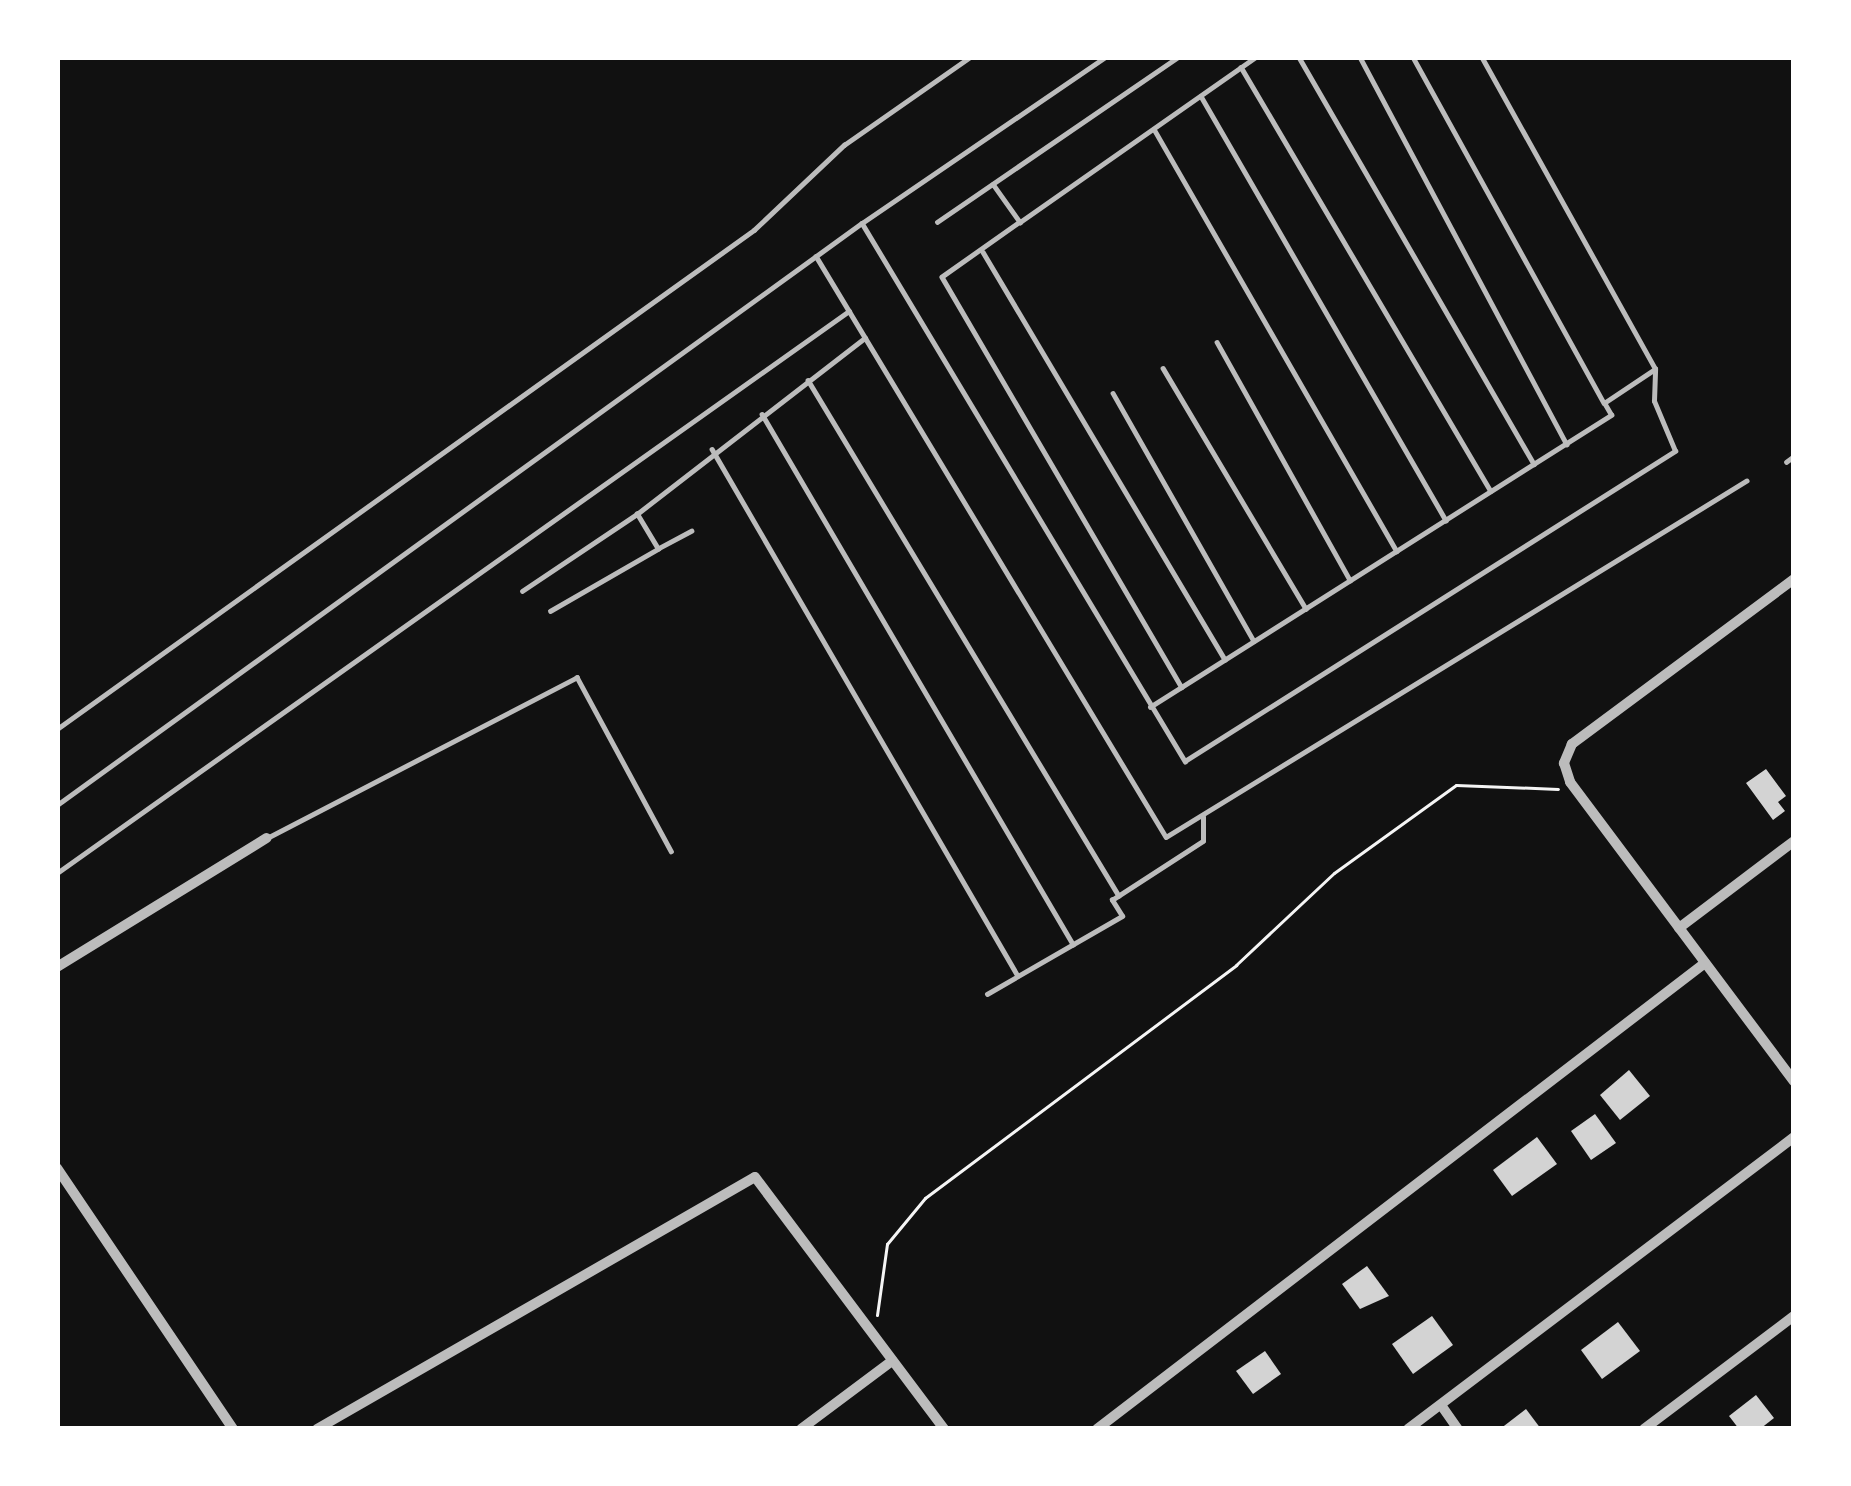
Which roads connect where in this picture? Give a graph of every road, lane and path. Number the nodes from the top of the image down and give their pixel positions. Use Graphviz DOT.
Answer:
graph roads {
  1 [pos="970,57"];
  2 [pos="1105,57"];
  3 [pos="1178,57"];
  4 [pos="1256,57"];
  5 [pos="1299,57"];
  6 [pos="1360,57"];
  7 [pos="1413,57"];
  8 [pos="1481,57"];
  9 [pos="1241,67"];
  10 [pos="1201,96"];
  11 [pos="1154,129"];
  12 [pos="993,184"];
  13 [pos="937,222"];
  14 [pos="862,223"];
  15 [pos="1020,223"];
  16 [pos="982,249"];
  17 [pos="816,256"];
  18 [pos="849,311"];
  19 [pos="865,338"];
  20 [pos="1217,341"];
  21 [pos="1163,368"];
  22 [pos="1655,369"];
  23 [pos="808,380"];
  24 [pos="1113,394"];
  25 [pos="1604,403"];
  26 [pos="762,414"];
  27 [pos="1567,443"];
  28 [pos="712,449"];
  29 [pos="1794,456"];
  30 [pos="1786,462"];
  31 [pos="1534,464"];
  32 [pos="1746,481"];
  33 [pos="1491,491"];
  34 [pos="637,514"];
  35 [pos="1446,520"];
  36 [pos="692,531"];
  37 [pos="658,549"];
  38 [pos="1397,551"];
  39 [pos="1794,579"];
  40 [pos="1350,580"];
  41 [pos="522,591"];
  42 [pos="1306,609"];
  43 [pos="550,611"];
  44 [pos="1254,641"];
  45 [pos="1225,659"];
  46 [pos="1182,687"];
  47 [pos="1150,707"];
  48 [pos="57,729"];
  49 [pos="1570,782"];
  50 [pos="57,805"];
  51 [pos="1203,817"];
  52 [pos="268,838"];
  53 [pos="1794,841"];
  54 [pos="671,851"];
  55 [pos="57,873"];
  56 [pos="1119,896"];
  57 [pos="1679,928"];
  58 [pos="1073,944"];
  59 [pos="1705,963"];
  60 [pos="57,967"];
  61 [pos="1018,976"];
  62 [pos="987,994"];
  63 [pos="1794,1081"];
  64 [pos="1794,1137"];
  65 [pos="57,1168"];
  66 [pos="1794,1316"];
  67 [pos="874,1338"];
  68 [pos="892,1361"];
  69 [pos="1441,1405"];
  70 [pos="233,1429"];
  71 [pos="317,1429"];
  72 [pos="802,1429"];
  73 [pos="944,1429"];
  74 [pos="1097,1429"];
  75 [pos="1408,1429"];
  76 [pos="1458,1429"];
  77 [pos="1644,1429"];
  1 -- 48 [label="lane"];
  2 -- 14 [label="lane"];
  3 -- 12 [label="lane"];
  4 -- 9 [label="lane"];
  5 -- 31 [label="lane"];
  6 -- 27 [label="lane"];
  7 -- 25 [label="lane"];
  8 -- 22 [label="lane"];
  9 -- 10 [label="lane"];
  9 -- 33 [label="lane"];
  10 -- 11 [label="lane"];
  10 -- 35 [label="lane"];
  11 -- 15 [label="lane"];
  11 -- 38 [label="lane"];
  12 -- 13 [label="lane"];
  12 -- 15 [label="lane"];
  14 -- 17 [label="lane"];
  14 -- 47 [label="lane"];
  15 -- 16 [label="lane"];
  16 -- 45 [label="lane"];
  16 -- 46 [label="lane"];
  17 -- 18 [label="lane"];
  17 -- 50 [label="lane"];
  18 -- 19 [label="lane"];
  18 -- 55 [label="lane"];
  19 -- 23 [label="lane"];
  19 -- 51 [label="lane"];
  20 -- 40 [label="lane"];
  21 -- 42 [label="lane"];
  22 -- 25 [label="lane"];
  22 -- 47 [label="lane"];
  23 -- 26 [label="lane"];
  23 -- 56 [label="lane"];
  24 -- 44 [label="lane"];
  25 -- 27 [label="lane"];
  26 -- 28 [label="lane"];
  26 -- 58 [label="lane"];
  27 -- 31 [label="lane"];
  28 -- 34 [label="lane"];
  28 -- 61 [label="lane"];
  29 -- 30 [label="lane"];
  31 -- 33 [label="lane"];
  32 -- 51 [label="lane"];
  33 -- 35 [label="lane"];
  34 -- 37 [label="lane"];
  34 -- 41 [label="lane"];
  35 -- 38 [label="lane"];
  36 -- 37 [label="lane"];
  37 -- 43 [label="lane"];
  38 -- 40 [label="lane"];
  39 -- 49 [label="street"];
  40 -- 42 [label="lane"];
  42 -- 44 [label="lane"];
  44 -- 45 [label="lane"];
  45 -- 46 [label="lane"];
  46 -- 47 [label="lane"];
  49 -- 57 [label="street"];
  49 -- 67 [label="path"];
  51 -- 56 [label="lane"];
  52 -- 54 [label="lane"];
  52 -- 60 [label="street"];
  53 -- 57 [label="street"];
  56 -- 58 [label="lane"];
  57 -- 59 [label="street"];
  58 -- 61 [label="lane"];
  59 -- 63 [label="street"];
  59 -- 74 [label="street"];
  61 -- 62 [label="lane"];
  64 -- 69 [label="street"];
  65 -- 70 [label="street"];
  66 -- 77 [label="street"];
  67 -- 68 [label="street"];
  67 -- 71 [label="street"];
  68 -- 72 [label="street"];
  68 -- 73 [label="street"];
  69 -- 75 [label="street"];
  69 -- 76 [label="street"];
}
